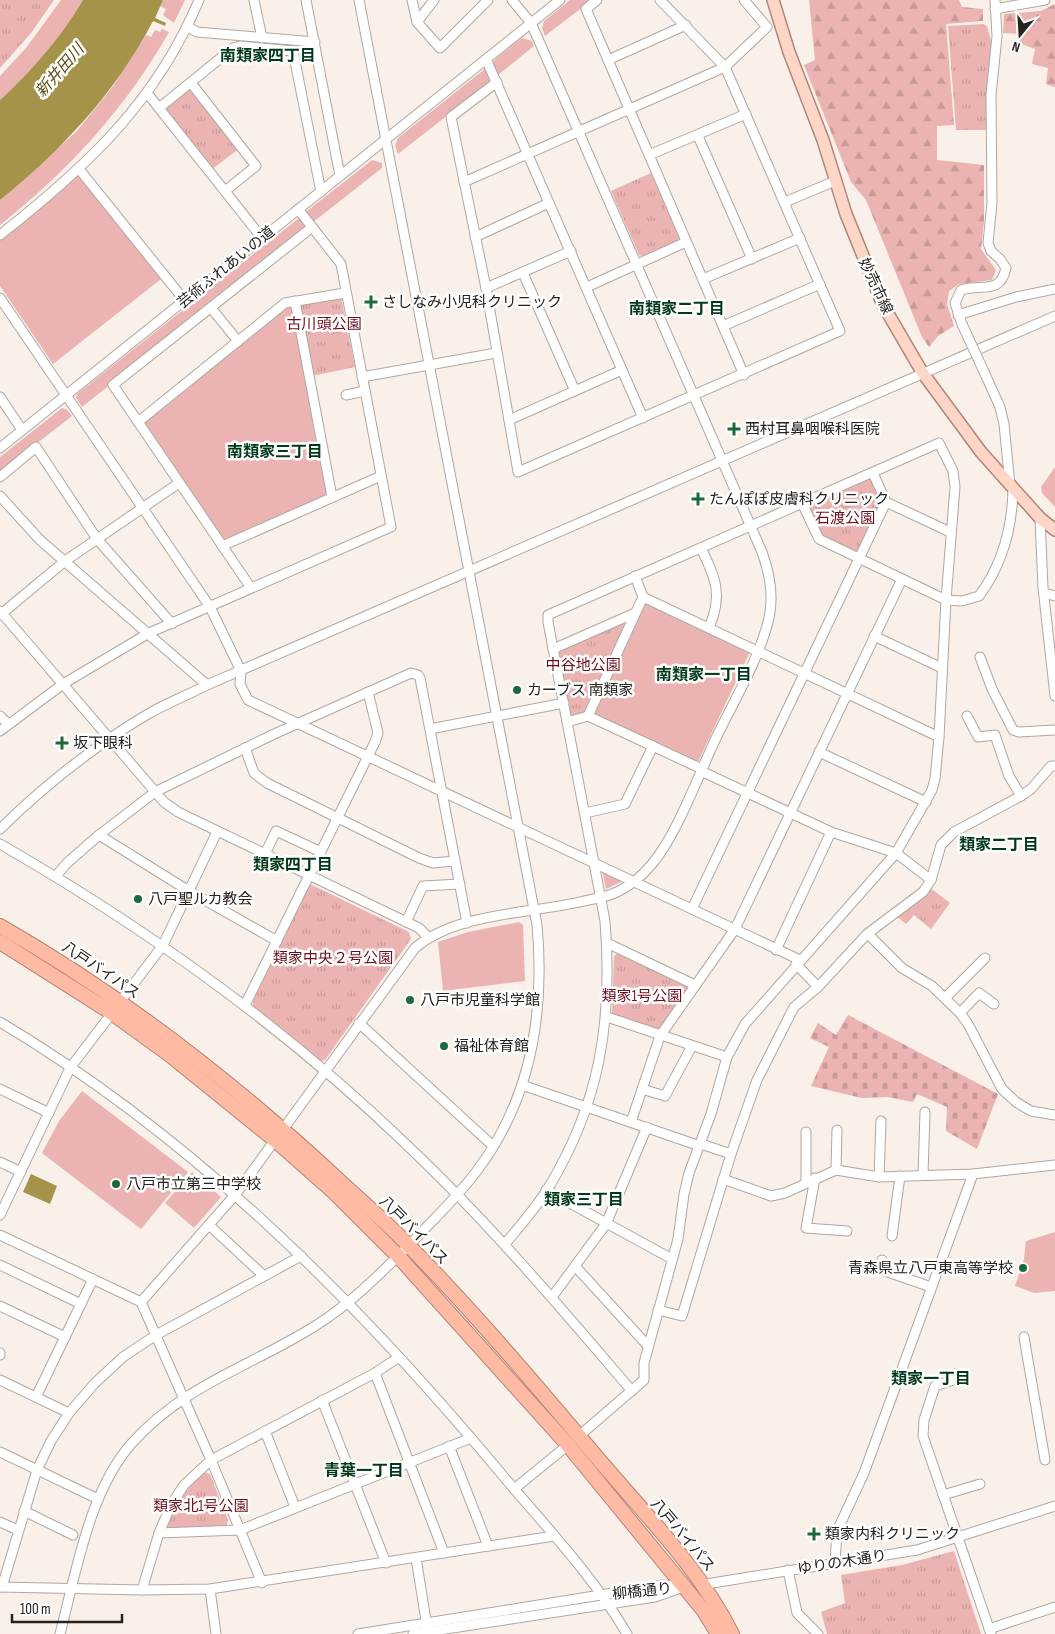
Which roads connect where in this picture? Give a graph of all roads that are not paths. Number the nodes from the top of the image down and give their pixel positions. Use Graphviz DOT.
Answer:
graph roads {
  1 [pos="199,0"];
  2 [pos="254,0"];
  3 [pos="306,0"];
  4 [pos="359,0"];
  5 [pos="412,0"];
  6 [pos="434,0"];
  7 [pos="488,0"];
  8 [pos="512,0"];
  9 [pos="560,0"];
  10 [pos="597,0"];
  11 [pos="660,0"];
  12 [pos="744,0"];
  13 [pos="773,0"];
  14 [pos="1045,0"];
  15 [pos="995,4"];
  16 [pos="417,22"];
  17 [pos="531,23"];
  18 [pos="686,25"];
  19 [pos="188,27"];
  20 [pos="262,38"];
  21 [pos="315,42"];
  22 [pos="486,59"];
  23 [pos="608,60"];
  24 [pos="725,67"];
  25 [pos="496,82"];
  26 [pos="191,83"];
  27 [pos="147,93"];
  28 [pos="159,108"];
  29 [pos="629,108"];
  30 [pos="746,114"];
  31 [pos="579,130"];
  32 [pos="698,136"];
  33 [pos="387,139"];
  34 [pos="528,152"];
  35 [pos="649,155"];
  36 [pos="79,169"];
  37 [pos="340,176"];
  38 [pos="835,181"];
  39 [pos="464,182"];
  40 [pos="225,191"];
  41 [pos="320,192"];
  42 [pos="785,202"];
  43 [pos="549,203"];
  44 [pos="298,209"];
  45 [pos="311,228"];
  46 [pos="0,235"];
  47 [pos="475,237"];
  48 [pos="262,238"];
  49 [pos="800,238"];
  50 [pos="686,242"];
  51 [pos="571,251"];
  52 [pos="752,259"];
  53 [pos="636,264"];
  54 [pos="523,273"];
  55 [pos="703,279"];
  56 [pos="820,284"];
  57 [pos="587,287"];
  58 [pos="486,288"];
  59 [pos="1055,289"];
  60 [pos="345,293"];
  61 [pos="0,298"];
  62 [pos="185,301"];
  63 [pos="295,301"];
  64 [pos="211,308"];
  65 [pos="958,315"];
  66 [pos="1055,316"];
  67 [pos="723,326"];
  68 [pos="238,341"];
  69 [pos="496,353"];
  70 [pos="430,364"];
  71 [pos="622,370"];
  72 [pos="922,372"];
  73 [pos="744,374"];
  74 [pos="362,377"];
  75 [pos="365,391"];
  76 [pos="575,391"];
  77 [pos="66,395"];
  78 [pos="346,395"];
  79 [pos="694,396"];
  80 [pos="0,397"];
  81 [pos="643,418"];
  82 [pos="509,420"];
  83 [pos="138,422"];
  84 [pos="22,430"];
  85 [pos="0,448"];
  86 [pos="722,460"];
  87 [pos="873,472"];
  88 [pos="381,476"];
  89 [pos="0,477"];
  90 [pos="179,483"];
  91 [pos="1012,487"];
  92 [pos="0,496"];
  93 [pos="332,497"];
  94 [pos="886,502"];
  95 [pos="802,503"];
  96 [pos="143,507"];
  97 [pos="1040,518"];
  98 [pos="750,525"];
  99 [pos="1055,530"];
  100 [pos="950,532"];
  101 [pos="97,539"];
  102 [pos="222,546"];
  103 [pos="702,548"];
  104 [pos="859,557"];
  105 [pos="65,561"];
  106 [pos="468,571"];
  107 [pos="635,576"];
  108 [pos="902,579"];
  109 [pos="251,588"];
  110 [pos="1044,593"];
  111 [pos="1055,596"];
  112 [pos="643,597"];
  113 [pos="946,600"];
  114 [pos="210,607"];
  115 [pos="1,613"];
  116 [pos="635,613"];
  117 [pos="172,624"];
  118 [pos="709,628"];
  119 [pos="149,633"];
  120 [pos="874,636"];
  121 [pos="553,649"];
  122 [pos="757,652"];
  123 [pos="980,657"];
  124 [pos="1053,657"];
  125 [pos="942,668"];
  126 [pos="241,670"];
  127 [pos="803,674"];
  128 [pos="63,684"];
  129 [pos="207,685"];
  130 [pos="368,692"];
  131 [pos="846,694"];
  132 [pos="1055,696"];
  133 [pos="564,702"];
  134 [pos="0,716"];
  135 [pos="496,716"];
  136 [pos="588,716"];
  137 [pos="967,716"];
  138 [pos="567,722"];
  139 [pos="297,723"];
  140 [pos="8,724"];
  141 [pos="430,729"];
  142 [pos="1055,730"];
  143 [pos="0,732"];
  144 [pos="939,737"];
  145 [pos="109,738"];
  146 [pos="653,746"];
  147 [pos="245,748"];
  148 [pos="819,752"];
  149 [pos="368,757"];
  150 [pos="1055,766"];
  151 [pos="701,770"];
  152 [pos="440,790"];
  153 [pos="155,792"];
  154 [pos="747,793"];
  155 [pos="1021,796"];
  156 [pos="926,802"];
  157 [pos="585,813"];
  158 [pos="789,813"];
  159 [pos="338,819"];
  160 [pos="518,827"];
  161 [pos="0,829"];
  162 [pos="217,832"];
  163 [pos="831,832"];
  164 [pos="99,835"];
  165 [pos="0,844"];
  166 [pos="321,852"];
  167 [pos="896,853"];
  168 [pos="265,854"];
  169 [pos="455,861"];
  170 [pos="595,863"];
  171 [pos="56,876"];
  172 [pos="310,876"];
  173 [pos="931,880"];
  174 [pos="634,881"];
  175 [pos="460,884"];
  176 [pos="189,891"];
  177 [pos="601,897"];
  178 [pos="692,909"];
  179 [pos="534,910"];
  180 [pos="406,922"];
  181 [pos="467,923"];
  182 [pos="0,926"];
  183 [pos="735,929"];
  184 [pos="428,937"];
  185 [pos="872,938"];
  186 [pos="277,941"];
  187 [pos="0,942"];
  188 [pos="607,942"];
  189 [pos="163,945"];
  190 [pos="776,950"];
  191 [pos="985,958"];
  192 [pos="798,962"];
  193 [pos="695,985"];
  194 [pos="818,987"];
  195 [pos="945,998"];
  196 [pos="120,1002"];
  197 [pos="994,1004"];
  198 [pos="245,1006"];
  199 [pos="112,1013"];
  200 [pos="960,1013"];
  201 [pos="607,1018"];
  202 [pos="0,1022"];
  203 [pos="360,1023"];
  204 [pos="660,1036"];
  205 [pos="692,1046"];
  206 [pos="727,1057"];
  207 [pos="70,1068"];
  208 [pos="325,1070"];
  209 [pos="522,1086"];
  210 [pos="642,1089"];
  211 [pos="0,1090"];
  212 [pos="586,1107"];
  213 [pos="925,1112"];
  214 [pos="49,1113"];
  215 [pos="1055,1116"];
  216 [pos="881,1121"];
  217 [pos="631,1122"];
  218 [pos="647,1127"];
  219 [pos="837,1130"];
  220 [pos="806,1132"];
  221 [pos="279,1134"];
  222 [pos="700,1145"];
  223 [pos="493,1146"];
  224 [pos="730,1154"];
  225 [pos="0,1162"];
  226 [pos="1055,1165"];
  227 [pos="836,1170"];
  228 [pos="20,1172"];
  229 [pos="973,1174"];
  230 [pos="923,1175"];
  231 [pos="900,1176"];
  232 [pos="879,1177"];
  233 [pos="723,1179"];
  234 [pos="811,1180"];
  235 [pos="546,1190"];
  236 [pos="457,1195"];
  237 [pos="235,1196"];
  238 [pos="0,1215"];
  239 [pos="606,1224"];
  240 [pos="209,1225"];
  241 [pos="847,1231"];
  242 [pos="0,1235"];
  243 [pos="892,1236"];
  244 [pos="505,1244"];
  245 [pos="409,1245"];
  246 [pos="301,1256"];
  247 [pos="398,1256"];
  248 [pos="672,1259"];
  249 [pos="882,1260"];
  250 [pos="0,1265"];
  251 [pos="575,1266"];
  252 [pos="264,1276"];
  253 [pos="93,1279"];
  254 [pos="931,1287"];
  255 [pos="552,1297"];
  256 [pos="141,1302"];
  257 [pos="348,1303"];
  258 [pos="81,1304"];
  259 [pos="0,1306"];
  260 [pos="658,1310"];
  261 [pos="156,1334"];
  262 [pos="65,1337"];
  263 [pos="1024,1337"];
  264 [pos="648,1346"];
  265 [pos="399,1357"];
  266 [pos="375,1373"];
  267 [pos="956,1374"];
  268 [pos="0,1380"];
  269 [pos="632,1391"];
  270 [pos="36,1397"];
  271 [pos="183,1397"];
  272 [pos="322,1400"];
  273 [pos="69,1413"];
  274 [pos="265,1431"];
  275 [pos="471,1438"];
  276 [pos="573,1440"];
  277 [pos="449,1446"];
  278 [pos="0,1452"];
  279 [pos="211,1460"];
  280 [pos="1045,1460"];
  281 [pos="409,1462"];
  282 [pos="37,1470"];
  283 [pos="354,1483"];
  284 [pos="980,1484"];
  285 [pos="514,1489"];
  286 [pos="943,1495"];
  287 [pos="98,1499"];
  288 [pos="1055,1506"];
  289 [pos="295,1507"];
  290 [pos="24,1511"];
  291 [pos="0,1522"];
  292 [pos="18,1530"];
  293 [pos="240,1530"];
  294 [pos="159,1533"];
  295 [pos="73,1535"];
  296 [pos="554,1536"];
  297 [pos="957,1537"];
  298 [pos="488,1546"];
  299 [pos="444,1553"];
  300 [pos="416,1558"];
  301 [pos="386,1563"];
  302 [pos="835,1564"];
  303 [pos="788,1570"];
  304 [pos="262,1583"];
  305 [pos="703,1584"];
  306 [pos="1,1587"];
  307 [pos="683,1587"];
  308 [pos="72,1589"];
  309 [pos="210,1589"];
  310 [pos="142,1590"];
  311 [pos="605,1599"];
  312 [pos="1055,1607"];
  313 [pos="427,1630"];
  314 [pos="990,1632"];
  315 [pos="60,1634"];
  316 [pos="216,1634"];
  317 [pos="358,1634"];
  318 [pos="413,1634"];
  319 [pos="627,1634"];
  320 [pos="711,1634"];
  321 [pos="718,1634"];
  322 [pos="734,1634"];
  323 [pos="818,1634"];
  1 -- 19 [label="street"];
  2 -- 20 [label="street"];
  3 -- 21 [label="street"];
  4 -- 33 [label="street"];
  5 -- 16 [label="street"];
  6 -- 16 [label="street"];
  7 -- 16 [label="street"];
  8 -- 17 [label="street"];
  9 -- 17 [label="street, 芸術ふれあいの道"];
  10 -- 23 [label="street"];
  11 -- 18 [label="street"];
  12 -- 24 [label="street"];
  13 -- 38 [label="main road, 妙売市線"];
  14 -- 15 [label="street"];
  15 -- 65 [label="street"];
  17 -- 22 [label="street, 芸術ふれあいの道"];
  17 -- 31 [label="street"];
  18 -- 23 [label="street"];
  18 -- 24 [label="street"];
  19 -- 20 [label="street"];
  19 -- 27 [label="street"];
  20 -- 21 [label="street"];
  21 -- 37 [label="street"];
  22 -- 25 [label="street"];
  22 -- 33 [label="street, 芸術ふれあいの道"];
  23 -- 29 [label="street"];
  24 -- 29 [label="street"];
  24 -- 30 [label="street"];
  25 -- 34 [label="street"];
  25 -- 39 [label="street"];
  26 -- 28 [label="street"];
  26 -- 40 [label="street"];
  26 -- 41 [label="street"];
  27 -- 28 [label="street"];
  27 -- 36 [label="street"];
  28 -- 40 [label="street"];
  29 -- 31 [label="street"];
  29 -- 35 [label="street"];
  30 -- 32 [label="street"];
  30 -- 42 [label="street"];
  31 -- 34 [label="street"];
  31 -- 53 [label="street"];
  32 -- 35 [label="street"];
  32 -- 52 [label="street"];
  33 -- 37 [label="street, 芸術ふれあいの道"];
  33 -- 70 [label="street"];
  34 -- 39 [label="street"];
  34 -- 43 [label="street"];
  35 -- 50 [label="street"];
  36 -- 46 [label="street"];
  36 -- 62 [label="street"];
  37 -- 41 [label="street, 芸術ふれあいの道"];
  38 -- 42 [label="street"];
  38 -- 72 [label="main road, 妙売市線"];
  39 -- 47 [label="street"];
  40 -- 48 [label="street"];
  41 -- 44 [label="street, 芸術ふれあいの道"];
  42 -- 49 [label="street"];
  43 -- 47 [label="street"];
  43 -- 51 [label="street"];
  44 -- 45 [label="street"];
  44 -- 48 [label="street, 芸術ふれあいの道"];
  45 -- 60 [label="street"];
  45 -- 64 [label="street"];
  47 -- 58 [label="street"];
  48 -- 62 [label="street, 芸術ふれあいの道"];
  49 -- 52 [label="street"];
  49 -- 56 [label="street"];
  50 -- 53 [label="street"];
  50 -- 55 [label="street"];
  51 -- 54 [label="street"];
  51 -- 57 [label="street"];
  52 -- 55 [label="street"];
  53 -- 57 [label="street"];
  53 -- 79 [label="street"];
  54 -- 58 [label="street"];
  54 -- 76 [label="street"];
  55 -- 67 [label="street"];
  56 -- 67 [label="street"];
  56 -- 73 [label="street"];
  57 -- 71 [label="street"];
  58 -- 69 [label="street"];
  59 -- 65 [label="street"];
  60 -- 63 [label="street"];
  60 -- 74 [label="street"];
  61 -- 77 [label="street"];
  62 -- 77 [label="street, 芸術ふれあいの道"];
  63 -- 68 [label="street"];
  63 -- 93 [label="street"];
  64 -- 68 [label="street"];
  64 -- 83 [label="street"];
  65 -- 91 [label="street, bridge"];
  66 -- 72 [label="street"];
  67 -- 73 [label="street"];
  68 -- 83 [label="street"];
  69 -- 70 [label="street"];
  69 -- 82 [label="street"];
  70 -- 74 [label="street"];
  70 -- 106 [label="street"];
  71 -- 76 [label="street"];
  71 -- 81 [label="street"];
  72 -- 86 [label="street"];
  72 -- 91 [label="main road, 妙売市線"];
  73 -- 79 [label="street"];
  74 -- 75 [label="street"];
  75 -- 78 [label="street"];
  75 -- 88 [label="street"];
  76 -- 82 [label="street"];
  77 -- 84 [label="street, 芸術ふれあいの道"];
  77 -- 96 [label="street"];
  79 -- 81 [label="street"];
  79 -- 86 [label="street"];
  80 -- 84 [label="street"];
  81 -- 82 [label="street"];
  83 -- 90 [label="street"];
  84 -- 85 [label="street, 芸術ふれあいの道"];
  86 -- 98 [label="street"];
  86 -- 106 [label="street"];
  87 -- 94 [label="street"];
  87 -- 95 [label="street"];
  87 -- 100 [label="street"];
  88 -- 93 [label="street"];
  88 -- 109 [label="street"];
  89 -- 101 [label="street"];
  90 -- 96 [label="street"];
  90 -- 102 [label="street"];
  91 -- 97 [label="main road, 妙売市線"];
  91 -- 113 [label="street"];
  92 -- 105 [label="street"];
  93 -- 102 [label="street"];
  94 -- 100 [label="street"];
  94 -- 104 [label="street"];
  95 -- 98 [label="street"];
  95 -- 104 [label="street"];
  96 -- 101 [label="street"];
  96 -- 114 [label="street"];
  97 -- 99 [label="main road, 妙売市線"];
  97 -- 110 [label="street"];
  98 -- 103 [label="street"];
  98 -- 122 [label="street"];
  100 -- 113 [label="street"];
  101 -- 105 [label="street"];
  101 -- 117 [label="street"];
  102 -- 109 [label="street"];
  103 -- 107 [label="street"];
  103 -- 118 [label="street"];
  104 -- 108 [label="street"];
  104 -- 127 [label="street"];
  105 -- 115 [label="street"];
  105 -- 119 [label="street"];
  106 -- 126 [label="street"];
  106 -- 135 [label="street"];
  107 -- 112 [label="street"];
  107 -- 121 [label="street"];
  108 -- 113 [label="street"];
  108 -- 120 [label="street"];
  109 -- 114 [label="street"];
  110 -- 111 [label="street"];
  110 -- 124 [label="street"];
  112 -- 116 [label="street"];
  112 -- 118 [label="street"];
  113 -- 125 [label="street"];
  114 -- 117 [label="street"];
  114 -- 126 [label="street"];
  115 -- 128 [label="street"];
  116 -- 121 [label="street"];
  116 -- 136 [label="street"];
  117 -- 119 [label="street"];
  118 -- 122 [label="street"];
  119 -- 128 [label="street"];
  119 -- 129 [label="street"];
  120 -- 125 [label="street"];
  120 -- 131 [label="street"];
  121 -- 133 [label="street"];
  122 -- 127 [label="street"];
  122 -- 151 [label="street"];
  123 -- 142 [label="street"];
  124 -- 132 [label="street"];
  125 -- 144 [label="street"];
  126 -- 129 [label="street"];
  126 -- 139 [label="street"];
  127 -- 131 [label="street"];
  127 -- 154 [label="street"];
  128 -- 140 [label="street"];
  128 -- 145 [label="street"];
  129 -- 145 [label="street"];
  130 -- 139 [label="street"];
  130 -- 141 [label="street"];
  130 -- 149 [label="street"];
  131 -- 144 [label="street"];
  131 -- 148 [label="street"];
  133 -- 135 [label="street"];
  133 -- 138 [label="street"];
  134 -- 140 [label="street"];
  135 -- 141 [label="street"];
  135 -- 160 [label="street"];
  136 -- 138 [label="street"];
  136 -- 146 [label="street"];
  137 -- 155 [label="street"];
  138 -- 157 [label="street"];
  139 -- 147 [label="street"];
  139 -- 149 [label="street"];
  140 -- 143 [label="street"];
  141 -- 152 [label="street"];
  144 -- 156 [label="street"];
  145 -- 153 [label="street"];
  145 -- 161 [label="street"];
  146 -- 151 [label="street"];
  146 -- 157 [label="street"];
  147 -- 153 [label="street"];
  147 -- 159 [label="street"];
  148 -- 156 [label="street"];
  148 -- 158 [label="street"];
  149 -- 152 [label="street"];
  149 -- 159 [label="street"];
  150 -- 155 [label="street"];
  151 -- 154 [label="street"];
  151 -- 174 [label="street"];
  152 -- 160 [label="street"];
  152 -- 169 [label="street"];
  153 -- 162 [label="street"];
  153 -- 164 [label="street"];
  154 -- 158 [label="street"];
  154 -- 178 [label="street"];
  155 -- 173 [label="street"];
  156 -- 167 [label="street"];
  157 -- 170 [label="street"];
  158 -- 163 [label="street"];
  158 -- 183 [label="street"];
  159 -- 166 [label="street"];
  159 -- 169 [label="street"];
  160 -- 170 [label="street"];
  160 -- 179 [label="street"];
  162 -- 168 [label="street"];
  162 -- 176 [label="street"];
  163 -- 167 [label="street"];
  163 -- 190 [label="street"];
  164 -- 171 [label="street"];
  164 -- 176 [label="street"];
  165 -- 171 [label="street"];
  166 -- 168 [label="street"];
  166 -- 172 [label="street"];
  167 -- 173 [label="street"];
  167 -- 192 [label="street"];
  168 -- 172 [label="street"];
  169 -- 175 [label="street"];
  170 -- 174 [label="street"];
  170 -- 177 [label="street"];
  171 -- 189 [label="street"];
  172 -- 180 [label="street"];
  172 -- 186 [label="street"];
  173 -- 194 [label="street"];
  174 -- 177 [label="street"];
  174 -- 178 [label="street"];
  175 -- 180 [label="street"];
  175 -- 181 [label="street"];
  176 -- 186 [label="street"];
  176 -- 189 [label="street"];
  177 -- 179 [label="street"];
  177 -- 188 [label="street"];
  178 -- 183 [label="street"];
  179 -- 181 [label="street"];
  179 -- 209 [label="street"];
  180 -- 184 [label="street"];
  181 -- 184 [label="street"];
  182 -- 196 [label="highway, 八戸バイパス"];
  183 -- 190 [label="street"];
  183 -- 193 [label="street"];
  184 -- 203 [label="street"];
  185 -- 195 [label="street"];
  186 -- 198 [label="street"];
  187 -- 199 [label="highway, 八戸バイパス"];
  188 -- 193 [label="street"];
  188 -- 201 [label="street"];
  189 -- 196 [label="street"];
  189 -- 198 [label="street"];
  190 -- 192 [label="street"];
  191 -- 195 [label="street"];
  192 -- 194 [label="street"];
  192 -- 206 [label="street"];
  193 -- 204 [label="street"];
  194 -- 224 [label="street"];
  195 -- 200 [label="street"];
  196 -- 221 [label="highway, 八戸バイパス"];
  197 -- 200 [label="street"];
  198 -- 208 [label="street"];
  199 -- 207 [label="street"];
  199 -- 221 [label="highway, 八戸バイパス"];
  200 -- 215 [label="street"];
  201 -- 204 [label="street"];
  201 -- 212 [label="street"];
  202 -- 207 [label="street"];
  203 -- 208 [label="street"];
  203 -- 223 [label="street"];
  204 -- 205 [label="street"];
  204 -- 210 [label="street"];
  205 -- 206 [label="street"];
  205 -- 210 [label="street"];
  206 -- 222 [label="street"];
  207 -- 214 [label="street"];
  207 -- 237 [label="street"];
  208 -- 221 [label="street"];
  208 -- 236 [label="street"];
  209 -- 212 [label="street"];
  209 -- 223 [label="street"];
  210 -- 217 [label="street"];
  211 -- 214 [label="street"];
  212 -- 217 [label="street"];
  212 -- 235 [label="street"];
  213 -- 230 [label="street"];
  214 -- 228 [label="street"];
  216 -- 232 [label="street"];
  217 -- 218 [label="street"];
  218 -- 222 [label="street"];
  218 -- 239 [label="street"];
  219 -- 227 [label="street"];
  220 -- 234 [label="street"];
  221 -- 237 [label="street"];
  221 -- 245 [label="highway, 八戸バイパス"];
  221 -- 247 [label="highway, 八戸バイパス"];
  222 -- 224 [label="street"];
  222 -- 248 [label="street"];
  223 -- 236 [label="street"];
  224 -- 233 [label="street"];
  225 -- 228 [label="street"];
  226 -- 229 [label="street"];
  227 -- 232 [label="street"];
  227 -- 234 [label="street"];
  228 -- 238 [label="street"];
  229 -- 230 [label="street"];
  229 -- 254 [label="street"];
  230 -- 231 [label="street"];
  231 -- 232 [label="street"];
  231 -- 243 [label="street"];
  233 -- 234 [label="street"];
  233 -- 260 [label="street"];
  234 -- 241 [label="street"];
  235 -- 239 [label="street"];
  235 -- 244 [label="street"];
  236 -- 244 [label="street"];
  236 -- 245 [label="street"];
  237 -- 240 [label="street"];
  237 -- 246 [label="street"];
  239 -- 248 [label="street"];
  239 -- 251 [label="street"];
  240 -- 252 [label="street"];
  240 -- 256 [label="street"];
  242 -- 253 [label="street"];
  244 -- 255 [label="street"];
  245 -- 247 [label="street"];
  245 -- 276 [label="highway, 八戸バイパス"];
  246 -- 252 [label="street"];
  246 -- 257 [label="street"];
  247 -- 257 [label="street"];
  247 -- 276 [label="highway, 八戸バイパス"];
  248 -- 260 [label="street"];
  249 -- 254 [label="street"];
  250 -- 258 [label="street"];
  251 -- 255 [label="street"];
  251 -- 264 [label="street"];
  252 -- 261 [label="street"];
  253 -- 256 [label="street"];
  253 -- 258 [label="street"];
  254 -- 302 [label="street"];
  255 -- 269 [label="street"];
  256 -- 261 [label="street"];
  257 -- 265 [label="street"];
  257 -- 271 [label="street"];
  258 -- 262 [label="street"];
  259 -- 262 [label="street"];
  260 -- 264 [label="street"];
  261 -- 271 [label="street"];
  261 -- 273 [label="street"];
  262 -- 270 [label="street"];
  263 -- 280 [label="street"];
  264 -- 269 [label="street"];
  265 -- 266 [label="street"];
  265 -- 275 [label="street"];
  266 -- 272 [label="street"];
  266 -- 281 [label="street"];
  267 -- 286 [label="street"];
  268 -- 270 [label="street"];
  269 -- 276 [label="street"];
  270 -- 273 [label="street"];
  271 -- 279 [label="street"];
  271 -- 287 [label="street"];
  272 -- 274 [label="street"];
  272 -- 283 [label="street"];
  273 -- 282 [label="street"];
  274 -- 279 [label="street"];
  274 -- 289 [label="street"];
  275 -- 277 [label="street"];
  275 -- 285 [label="street"];
  276 -- 285 [label="street"];
  276 -- 305 [label="highway, 八戸バイパス"];
  276 -- 307 [label="highway, 八戸バイパス"];
  277 -- 281 [label="street"];
  277 -- 298 [label="street"];
  278 -- 282 [label="street"];
  279 -- 293 [label="street"];
  279 -- 294 [label="street"];
  281 -- 283 [label="street"];
  281 -- 299 [label="street"];
  282 -- 287 [label="street"];
  282 -- 290 [label="street"];
  283 -- 289 [label="street"];
  283 -- 301 [label="street"];
  284 -- 286 [label="street"];
  285 -- 296 [label="street"];
  286 -- 297 [label="street"];
  287 -- 308 [label="street"];
  288 -- 297 [label="street, ゆりの木通り"];
  289 -- 293 [label="street"];
  290 -- 292 [label="street"];
  290 -- 295 [label="street"];
  291 -- 292 [label="street"];
  292 -- 306 [label="street"];
  293 -- 294 [label="street"];
  293 -- 304 [label="street"];
  294 -- 310 [label="street"];
  296 -- 298 [label="street"];
  296 -- 311 [label="street"];
  297 -- 302 [label="street, ゆりの木通り"];
  297 -- 314 [label="street"];
  298 -- 299 [label="street"];
  299 -- 300 [label="street"];
  300 -- 301 [label="street"];
  300 -- 313 [label="street"];
  301 -- 304 [label="street"];
  302 -- 303 [label="street, ゆりの木通り"];
  303 -- 305 [label="street, ゆりの木通り"];
  303 -- 323 [label="street"];
  304 -- 309 [label="street"];
  305 -- 307 [label="street, ゆりの木通り"];
  305 -- 322 [label="highway, 八戸バイパス"];
  306 -- 308 [label="street"];
  307 -- 311 [label="street, 柳橋通り"];
  307 -- 320 [label="highway"];
  307 -- 321 [label="highway, 八戸バイパス"];
  308 -- 310 [label="street"];
  308 -- 315 [label="street"];
  309 -- 310 [label="street"];
  309 -- 316 [label="street"];
  311 -- 313 [label="street, 柳橋通り"];
  311 -- 319 [label="street"];
  312 -- 314 [label="street"];
  313 -- 317 [label="street, 柳橋通り"];
  313 -- 318 [label="street, 柳橋通り"];
}
